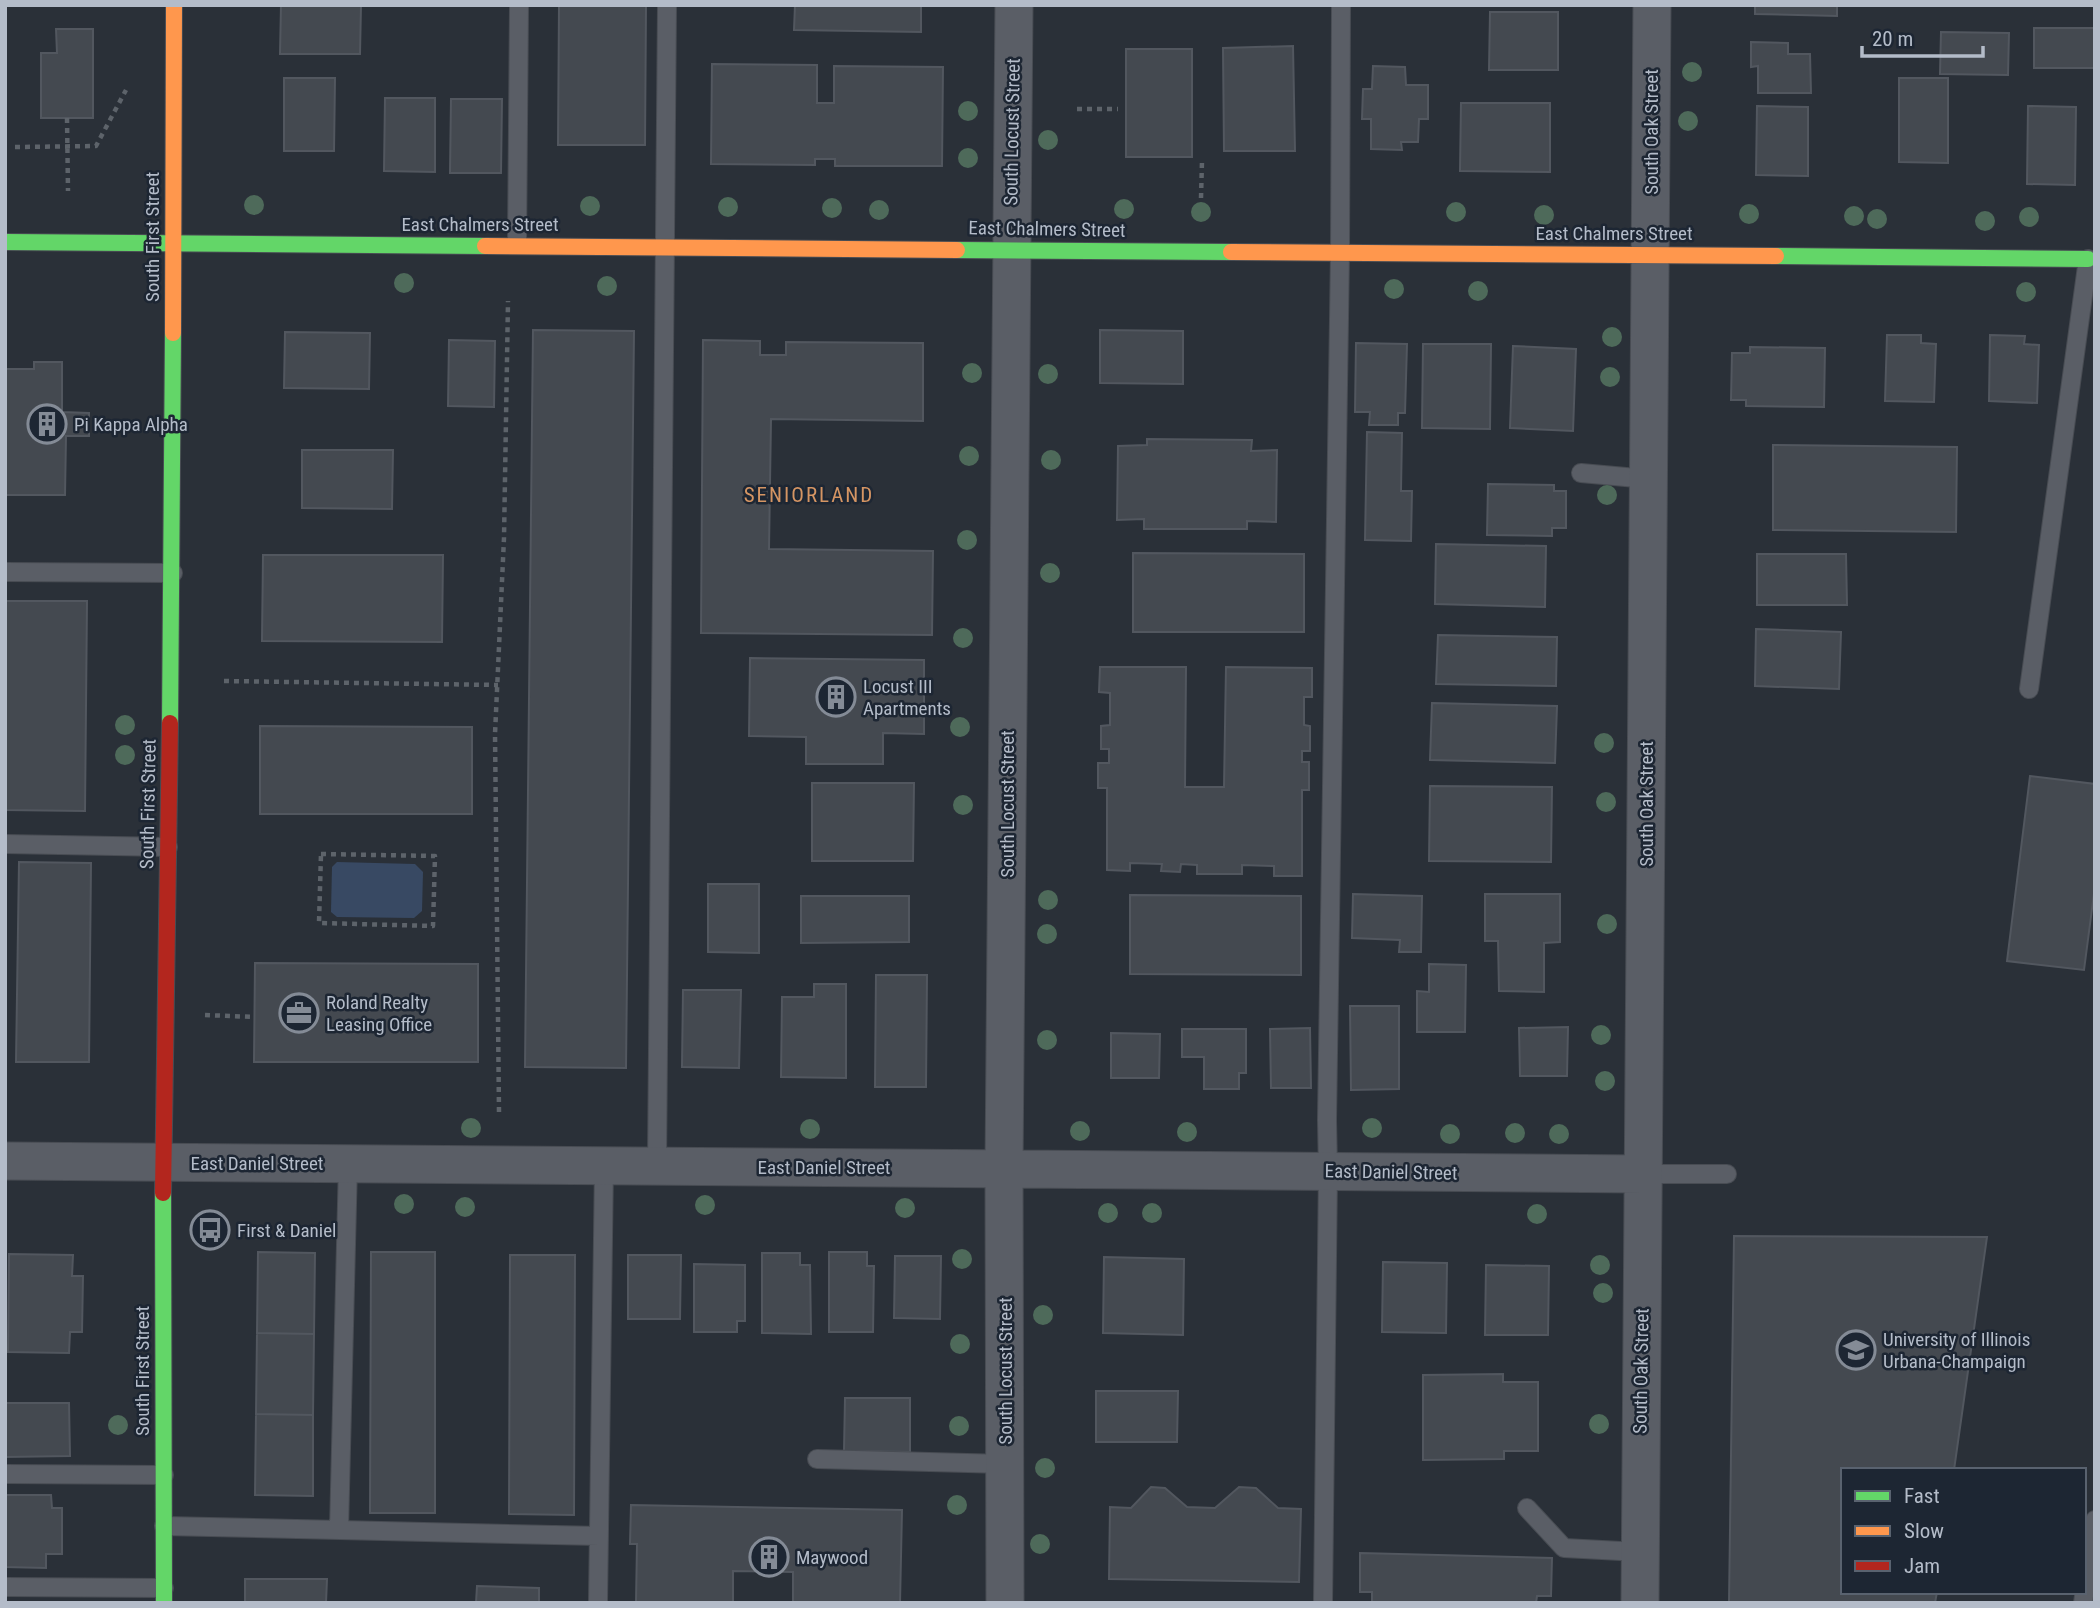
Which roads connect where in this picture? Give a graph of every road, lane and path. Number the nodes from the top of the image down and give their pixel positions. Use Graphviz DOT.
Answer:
graph roads {
  1 [pos="174,5"];
  2 [pos="519,5"];
  3 [pos="667,5"];
  4 [pos="1014,5"];
  5 [pos="1341,5"];
  6 [pos="1652,5"];
  7 [pos="126,90"];
  8 [pos="1077,109"];
  9 [pos="1118,109"];
  10 [pos="67,118"];
  11 [pos="67,146"];
  12 [pos="15,147"];
  13 [pos="1202,161"];
  14 [pos="68,191"];
  15 [pos="1201,198"];
  16 [pos="5,242"];
  17 [pos="173,243"];
  18 [pos="517,245"];
  19 [pos="665,246"];
  20 [pos="1011,250"];
  21 [pos="1339,252"];
  22 [pos="1649,254"];
  23 [pos="2088,259"];
  24 [pos="508,300"];
  25 [pos="1581,473"];
  26 [pos="1648,479"];
  27 [pos="5,572"];
  28 [pos="173,573"];
  29 [pos="224,681"];
  30 [pos="498,685"];
  31 [pos="2029,689"];
  32 [pos="5,844"];
  33 [pos="168,847"];
  34 [pos="435,856"];
  35 [pos="166,1014"];
  36 [pos="255,1017"];
  37 [pos="499,1112"];
  38 [pos="5,1161"];
  39 [pos="163,1162"];
  40 [pos="348,1163"];
  41 [pos="604,1165"];
  42 [pos="657,1165"];
  43 [pos="1004,1168"];
  44 [pos="1328,1171"];
  45 [pos="1643,1174"];
  46 [pos="1727,1174"];
  47 [pos="817,1459"];
  48 [pos="1005,1464"];
  49 [pos="5,1474"];
  50 [pos="164,1475"];
  51 [pos="1527,1508"];
  52 [pos="2095,1520"];
  53 [pos="164,1526"];
  54 [pos="339,1530"];
  55 [pos="599,1536"];
  56 [pos="1640,1552"];
  57 [pos="2086,1582"];
  58 [pos="5,1587"];
  59 [pos="164,1595"];
  60 [pos="598,1603"];
  61 [pos="1005,1603"];
  62 [pos="1323,1603"];
  63 [pos="1640,1603"];
  1 -- 17 [label="street, South First Street"];
  2 -- 18 [label="lane"];
  3 -- 19 [label="lane"];
  4 -- 20 [label="street, South Locust Street"];
  5 -- 21 [label="lane"];
  6 -- 22 [label="street, South Oak Street"];
  7 -- 11 [label="path"];
  8 -- 9 [label="path"];
  10 -- 11 [label="path"];
  11 -- 12 [label="path"];
  11 -- 14 [label="path"];
  13 -- 15 [label="path"];
  16 -- 17 [label="street, East Chalmers Street"];
  17 -- 18 [label="street, East Chalmers Street"];
  17 -- 28 [label="street, South First Street"];
  18 -- 19 [label="street, East Chalmers Street"];
  19 -- 20 [label="street, East Chalmers Street"];
  19 -- 42 [label="lane"];
  20 -- 21 [label="street, East Chalmers Street"];
  20 -- 43 [label="street, South Locust Street"];
  21 -- 22 [label="street, East Chalmers Street"];
  21 -- 44 [label="lane"];
  22 -- 23 [label="street, East Chalmers Street"];
  22 -- 26 [label="street, South Oak Street"];
  23 -- 31 [label="lane"];
  24 -- 30 [label="path"];
  25 -- 26 [label="lane"];
  26 -- 45 [label="street, South Oak Street"];
  27 -- 28 [label="lane"];
  28 -- 33 [label="street, South First Street"];
  29 -- 30 [label="path"];
  30 -- 37 [label="path"];
  32 -- 33 [label="lane"];
  33 -- 35 [label="street, South First Street"];
  34 -- 34 [label="path"];
  35 -- 36 [label="path"];
  35 -- 39 [label="street, South First Street"];
  38 -- 39 [label="street, East Daniel Street"];
  39 -- 40 [label="street, East Daniel Street"];
  39 -- 50 [label="street, South First Street"];
  40 -- 41 [label="street, East Daniel Street"];
  40 -- 54 [label="lane"];
  41 -- 42 [label="street, East Daniel Street"];
  41 -- 55 [label="lane"];
  42 -- 43 [label="street, East Daniel Street"];
  43 -- 44 [label="street, East Daniel Street"];
  43 -- 48 [label="street, South Locust Street"];
  44 -- 45 [label="street, East Daniel Street"];
  44 -- 62 [label="lane"];
  45 -- 46 [label="lane"];
  45 -- 56 [label="street, South Oak Street"];
  47 -- 48 [label="lane"];
  48 -- 61 [label="street, South Locust Street"];
  49 -- 50 [label="lane"];
  50 -- 53 [label="street, South First Street"];
  51 -- 56 [label="lane"];
  52 -- 57 [label="lane"];
  53 -- 54 [label="lane"];
  53 -- 59 [label="street, South First Street"];
  54 -- 55 [label="lane"];
  55 -- 60 [label="lane"];
  56 -- 63 [label="street, South Oak Street"];
  58 -- 59 [label="lane"];
}
